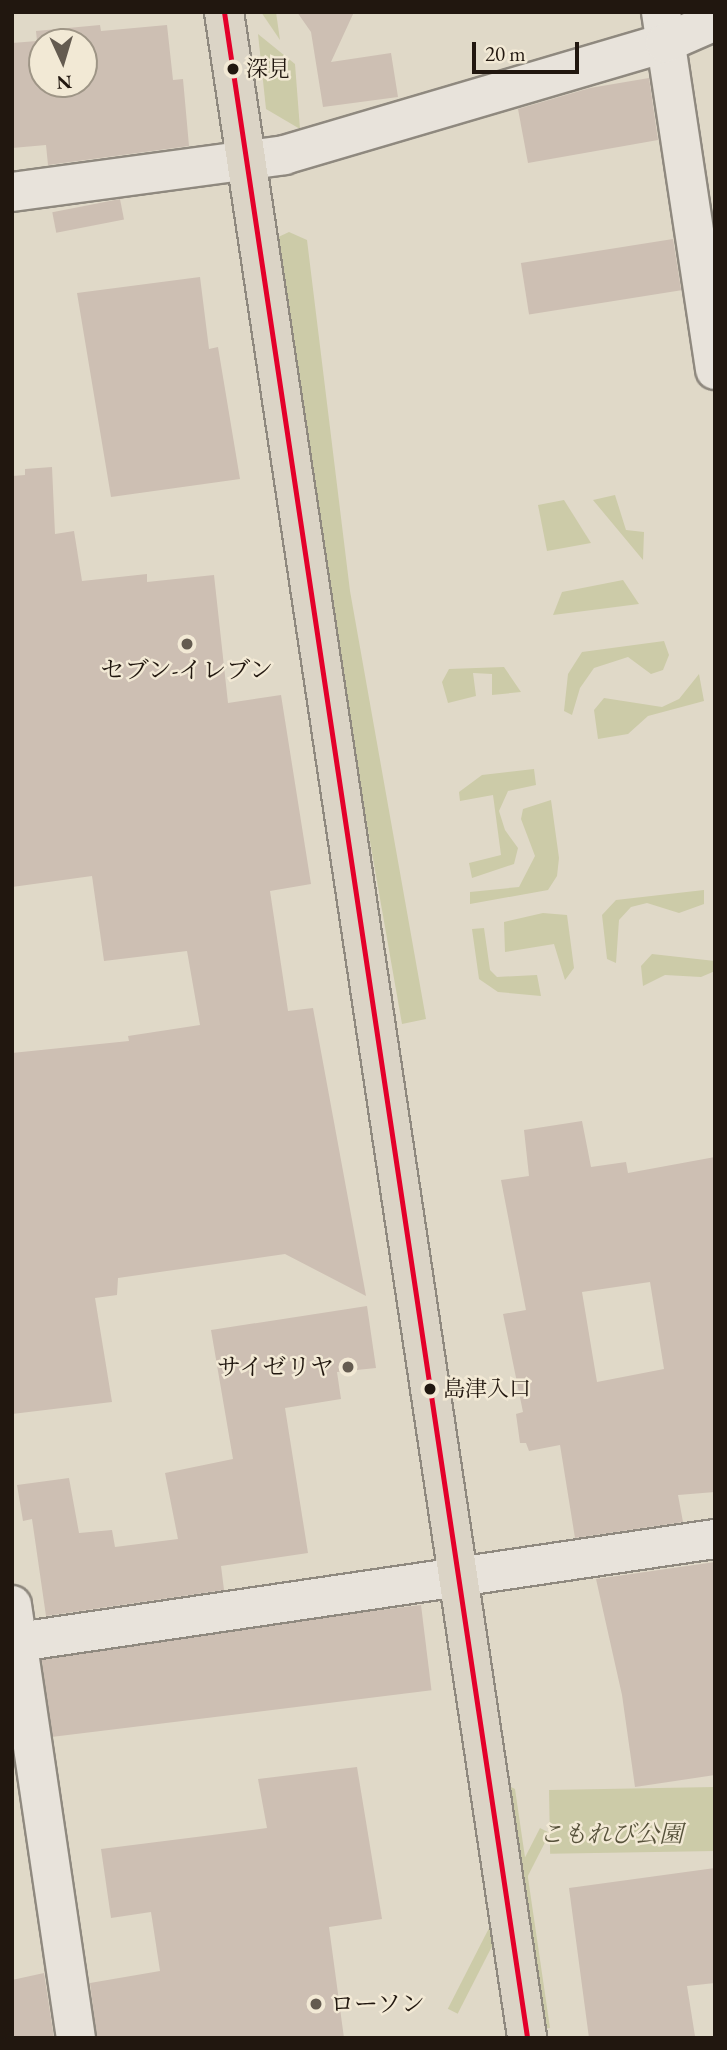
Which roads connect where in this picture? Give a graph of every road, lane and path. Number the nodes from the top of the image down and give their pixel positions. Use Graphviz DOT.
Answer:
graph roads {
  1 [pos="224,12"];
  2 [pos="715,21"];
  3 [pos="663,28"];
  4 [pos="246,161"];
  5 [pos="12,192"];
  6 [pos="715,370"];
  7 [pos="715,1539"];
  8 [pos="458,1577"];
  9 [pos="12,1605"];
  10 [pos="15,1642"];
  11 [pos="76,2038"];
  12 [pos="527,2038"];
  1 -- 4 [label="highway"];
  2 -- 3 [label="street"];
  3 -- 4 [label="street"];
  3 -- 6 [label="street"];
  4 -- 5 [label="street"];
  4 -- 8 [label="highway"];
  7 -- 8 [label="street"];
  8 -- 10 [label="street"];
  8 -- 12 [label="highway"];
  9 -- 10 [label="street"];
  10 -- 11 [label="street"];
}
